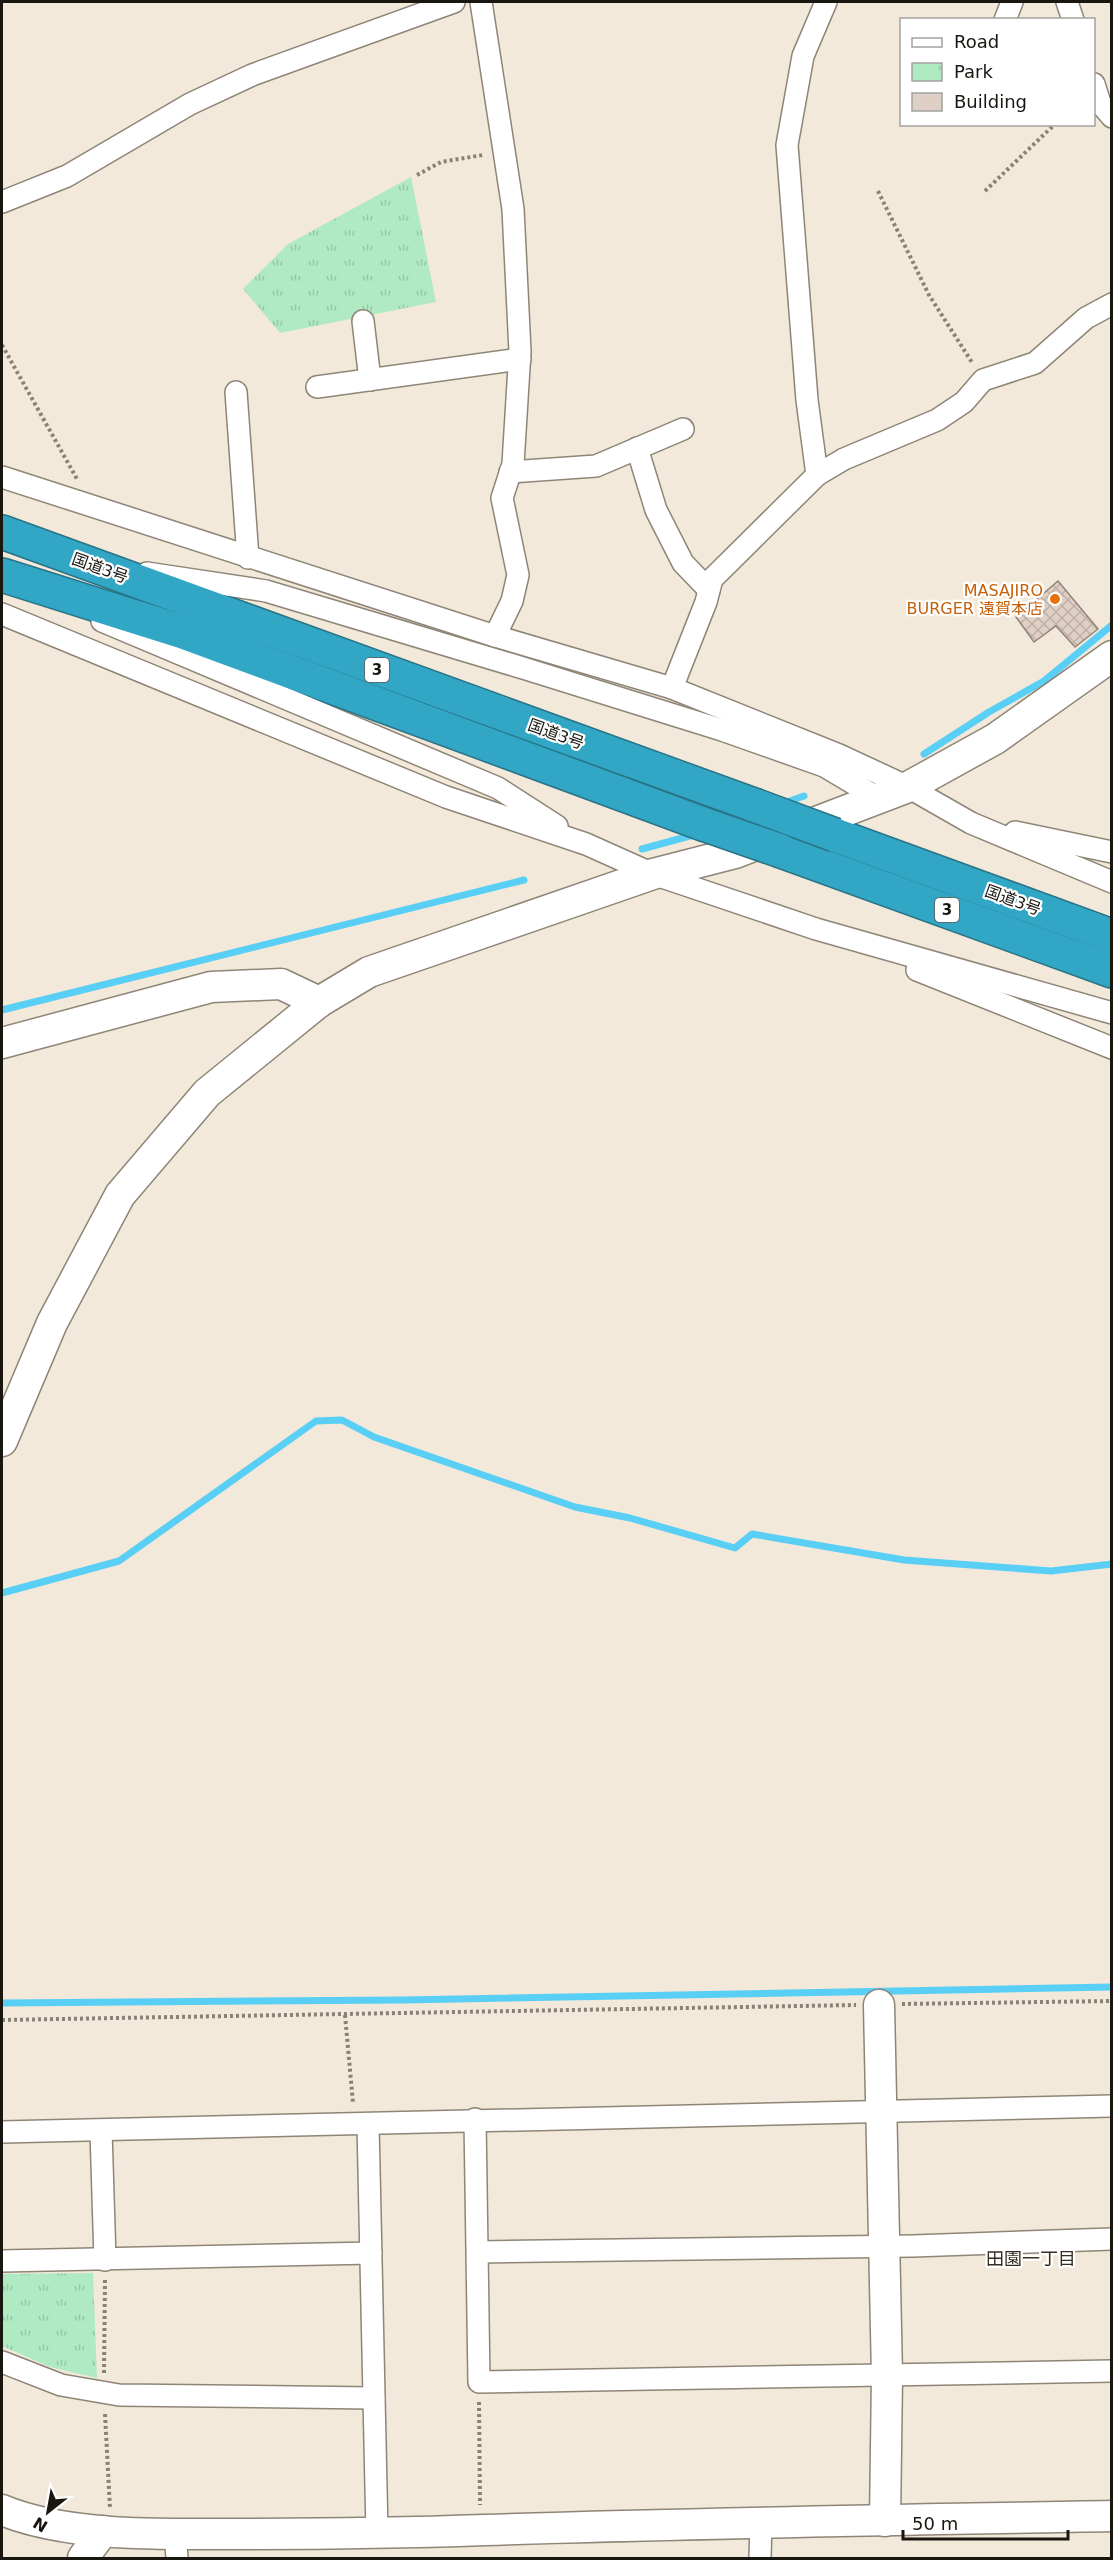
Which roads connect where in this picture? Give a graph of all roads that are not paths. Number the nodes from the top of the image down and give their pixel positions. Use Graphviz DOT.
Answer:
graph roads {
  1 [pos="454,2"];
  2 [pos="482,2"];
  3 [pos="826,2"];
  4 [pos="1012,2"];
  5 [pos="1067,2"];
  6 [pos="1006,18"];
  7 [pos="1072,18"];
  8 [pos="1095,87"];
  9 [pos="1112,117"];
  10 [pos="2,202"];
  11 [pos="1112,304"];
  12 [pos="363,321"];
  13 [pos="520,359"];
  14 [pos="370,380"];
  15 [pos="317,387"];
  16 [pos="236,392"];
  17 [pos="683,429"];
  18 [pos="637,448"];
  19 [pos="510,472"];
  20 [pos="817,475"];
  21 [pos="2,477"];
  22 [pos="2,532"];
  23 [pos="248,558"];
  24 [pos="85,562"];
  25 [pos="2,575"];
  26 [pos="710,590"];
  27 [pos="2,614"];
  28 [pos="495,636"];
  29 [pos="1112,656"];
  30 [pos="672,688"];
  31 [pos="908,787"];
  32 [pos="878,798"];
  33 [pos="971,823"];
  34 [pos="586,844"];
  35 [pos="1112,852"];
  36 [pos="652,874"];
  37 [pos="1112,882"];
  38 [pos="816,929"];
  39 [pos="1112,936"];
  40 [pos="1112,971"];
  41 [pos="319,1002"];
  42 [pos="1112,1013"];
  43 [pos="2,1043"];
  44 [pos="1112,1048"];
  45 [pos="2,1441"];
  46 [pos="879,2005"];
  47 [pos="1112,2106"];
  48 [pos="882,2111"];
  49 [pos="475,2120"];
  50 [pos="361,2124"];
  51 [pos="101,2131"];
  52 [pos="2,2132"];
  53 [pos="1112,2239"];
  54 [pos="885,2246"];
  55 [pos="478,2252"];
  56 [pos="371,2253"];
  57 [pos="105,2260"];
  58 [pos="2,2261"];
  59 [pos="2,2362"];
  60 [pos="1112,2371"];
  61 [pos="887,2376"];
  62 [pos="374,2398"];
  63 [pos="2,2510"];
  64 [pos="1112,2516"];
  65 [pos="761,2521"];
  66 [pos="885,2521"];
  67 [pos="102,2532"];
  68 [pos="377,2533"];
  69 [pos="176,2546"];
  70 [pos="83,2559"];
  71 [pos="760,2559"];
  1 -- 10 [label="street"];
  2 -- 13 [label="street"];
  3 -- 20 [label="street"];
  4 -- 6 [label="street"];
  5 -- 7 [label="street"];
  8 -- 9 [label="street"];
  11 -- 20 [label="street"];
  12 -- 14 [label="street"];
  13 -- 14 [label="street"];
  13 -- 19 [label="street"];
  14 -- 15 [label="street"];
  16 -- 23 [label="street"];
  17 -- 18 [label="street"];
  18 -- 19 [label="street"];
  18 -- 26 [label="street"];
  19 -- 28 [label="street"];
  20 -- 26 [label="street"];
  21 -- 23 [label="street"];
  22 -- 24 [label="highway, 国道3号 / 3"];
  23 -- 28 [label="street"];
  24 -- 32 [label="street"];
  24 -- 39 [label="highway, 国道3号 / 3, bridge"];
  25 -- 34 [label="street"];
  25 -- 40 [label="highway, 国道3号 / 3, bridge"];
  26 -- 30 [label="street"];
  27 -- 34 [label="street"];
  28 -- 30 [label="street"];
  29 -- 31 [label="street"];
  30 -- 31 [label="street"];
  31 -- 32 [label="street"];
  31 -- 33 [label="street"];
  32 -- 36 [label="street"];
  33 -- 35 [label="street"];
  33 -- 37 [label="street"];
  34 -- 36 [label="street"];
  36 -- 38 [label="street"];
  36 -- 41 [label="street"];
  38 -- 42 [label="street"];
  38 -- 44 [label="street"];
  41 -- 43 [label="street"];
  41 -- 45 [label="street"];
  46 -- 48 [label="street"];
  47 -- 48 [label="street"];
  48 -- 49 [label="street"];
  48 -- 54 [label="street"];
  49 -- 50 [label="street"];
  49 -- 55 [label="street"];
  50 -- 51 [label="street"];
  50 -- 56 [label="street"];
  51 -- 52 [label="street"];
  51 -- 57 [label="street"];
  53 -- 54 [label="street"];
  54 -- 55 [label="street"];
  54 -- 61 [label="street"];
  55 -- 61 [label="street"];
  56 -- 57 [label="street"];
  56 -- 62 [label="street"];
  57 -- 58 [label="street"];
  59 -- 62 [label="street"];
  60 -- 61 [label="street"];
  61 -- 66 [label="street"];
  62 -- 68 [label="street"];
  63 -- 67 [label="street"];
  64 -- 66 [label="street"];
  65 -- 66 [label="street"];
  65 -- 68 [label="street"];
  65 -- 71 [label="street"];
  67 -- 69 [label="street"];
  67 -- 70 [label="street"];
  68 -- 69 [label="street"];
}
